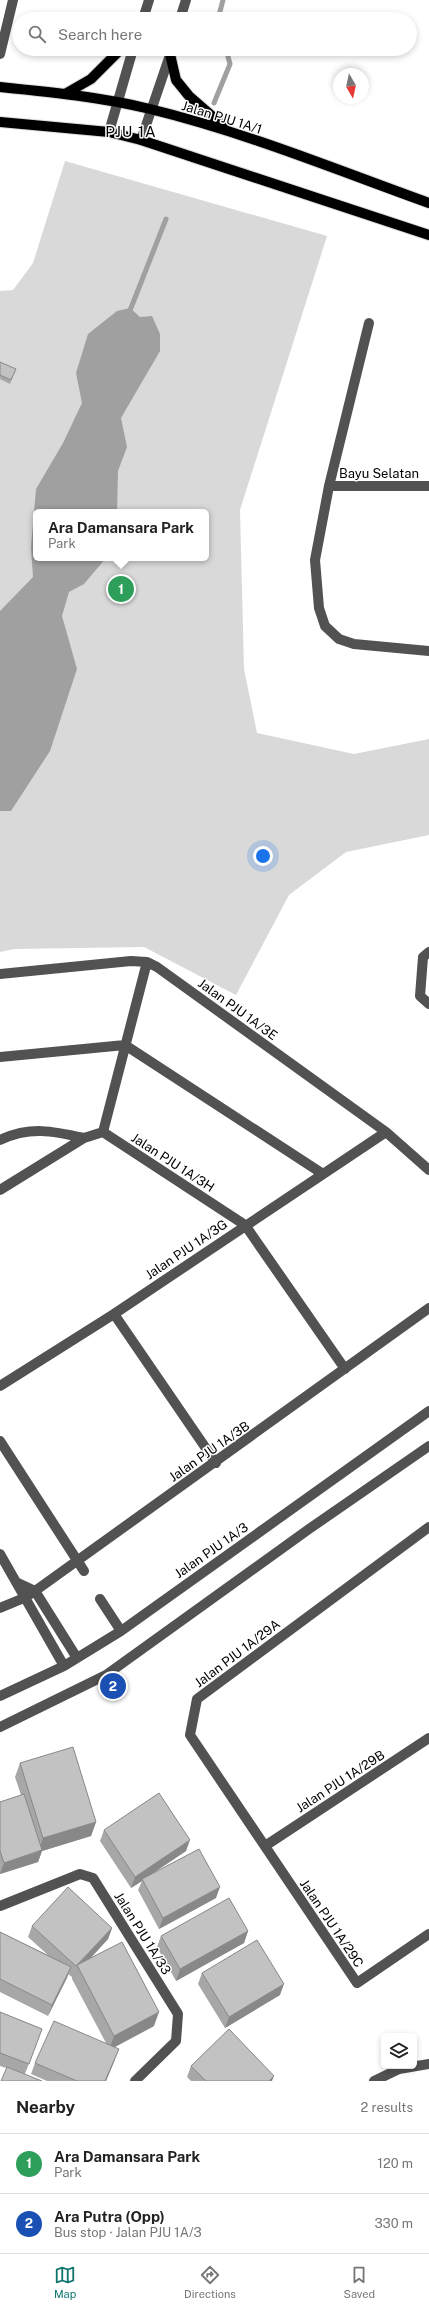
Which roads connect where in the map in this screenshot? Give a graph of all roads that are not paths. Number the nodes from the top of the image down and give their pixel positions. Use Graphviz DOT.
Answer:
graph roads {
  1 [pos="13,0"];
  2 [pos="149,0"];
  3 [pos="186,0"];
  4 [pos="145,12"];
  5 [pos="182,12"];
  6 [pos="0,54"];
  7 [pos="114,56"];
  8 [pos="131,56"];
  9 [pos="169,56"];
  10 [pos="172,56"];
  11 [pos="0,87"];
  12 [pos="65,94"];
  13 [pos="117,102"];
  14 [pos="151,109"];
  15 [pos="0,122"];
  16 [pos="109,132"];
  17 [pos="230,132"];
  18 [pos="141,140"];
  19 [pos="429,203"];
  20 [pos="429,235"];
  21 [pos="369,323"];
  22 [pos="329,486"];
  23 [pos="429,486"];
  24 [pos="429,651"];
  25 [pos="429,952"];
  26 [pos="147,962"];
  27 [pos="0,974"];
  28 [pos="429,1004"];
  29 [pos="125,1045"];
  30 [pos="0,1057"];
  31 [pos="103,1132"];
  32 [pos="386,1132"];
  33 [pos="84,1138"];
  34 [pos="0,1140"];
  35 [pos="429,1170"];
  36 [pos="323,1174"];
  37 [pos="0,1190"];
  38 [pos="245,1225"];
  39 [pos="429,1308"];
  40 [pos="114,1314"];
  41 [pos="345,1369"];
  42 [pos="0,1386"];
  43 [pos="429,1411"];
  44 [pos="0,1441"];
  45 [pos="429,1446"];
  46 [pos="216,1463"];
  47 [pos="429,1527"];
  48 [pos="0,1554"];
  49 [pos="77,1560"];
  50 [pos="84,1571"];
  51 [pos="18,1583"];
  52 [pos="35,1591"];
  53 [pos="24,1598"];
  54 [pos="100,1598"];
  55 [pos="0,1608"];
  56 [pos="121,1630"];
  57 [pos="77,1658"];
  58 [pos="64,1666"];
  59 [pos="0,1696"];
  60 [pos="0,1727"];
  61 [pos="429,1738"];
  62 [pos="264,1846"];
  63 [pos="0,1906"];
  64 [pos="429,1934"];
  65 [pos="429,2064"];
  66 [pos="135,2081"];
  67 [pos="374,2081"];
  1 -- 6 [label="street"];
  2 -- 4 [label="street"];
  3 -- 5 [label="street"];
  7 -- 12 [label="main road"];
  8 -- 13 [label="street"];
  9 -- 14 [label="street"];
  10 -- 17 [label="main road"];
  11 -- 12 [label="main road, Jalan PJU 1A/1"];
  12 -- 13 [label="main road, Jalan PJU 1A/1"];
  13 -- 14 [label="main road, Jalan PJU 1A/1"];
  13 -- 16 [label="street"];
  14 -- 17 [label="main road, Jalan PJU 1A/1"];
  14 -- 18 [label="street"];
  15 -- 16 [label="main road"];
  16 -- 18 [label="main road"];
  17 -- 19 [label="main road, Jalan PJU 1A/1"];
  18 -- 20 [label="main road"];
  21 -- 22 [label="street"];
  22 -- 23 [label="street, Bayu Selatan"];
  22 -- 24 [label="street"];
  25 -- 28 [label="street"];
  26 -- 27 [label="street, Jalan PJU 1A/3E"];
  26 -- 29 [label="street"];
  26 -- 32 [label="street, Jalan PJU 1A/3E"];
  29 -- 30 [label="street"];
  29 -- 31 [label="street"];
  29 -- 36 [label="street"];
  31 -- 33 [label="street"];
  31 -- 38 [label="street, Jalan PJU 1A/3H"];
  32 -- 35 [label="street, Jalan PJU 1A/3E"];
  32 -- 36 [label="street, Jalan PJU 1A/3G"];
  33 -- 34 [label="street"];
  33 -- 37 [label="street"];
  36 -- 38 [label="street, Jalan PJU 1A/3G"];
  38 -- 40 [label="street, Jalan PJU 1A/3G"];
  38 -- 41 [label="street"];
  39 -- 41 [label="street, Jalan PJU 1A/3B"];
  40 -- 42 [label="street, Jalan PJU 1A/3G"];
  40 -- 46 [label="street"];
  41 -- 46 [label="street, Jalan PJU 1A/3B"];
  43 -- 56 [label="street, Jalan PJU 1A/3"];
  44 -- 49 [label="street"];
  45 -- 60 [label="street"];
  46 -- 49 [label="street, Jalan PJU 1A/3B"];
  47 -- 62 [label="street, Jalan PJU 1A/29A"];
  48 -- 51 [label="street"];
  49 -- 50 [label="street"];
  49 -- 52 [label="street, Jalan PJU 1A/3B"];
  51 -- 52 [label="street"];
  51 -- 53 [label="street"];
  52 -- 53 [label="street, Jalan PJU 1A/3B"];
  52 -- 57 [label="street"];
  53 -- 55 [label="street, Jalan PJU 1A/3B"];
  53 -- 58 [label="street"];
  54 -- 56 [label="street"];
  56 -- 57 [label="street, Jalan PJU 1A/3"];
  57 -- 58 [label="street, Jalan PJU 1A/3"];
  58 -- 59 [label="street, Jalan PJU 1A/3"];
  61 -- 62 [label="street, Jalan PJU 1A/29B"];
  62 -- 64 [label="street, Jalan PJU 1A/29C"];
  63 -- 66 [label="street, Jalan PJU 1A/33"];
  65 -- 67 [label="street"];
}
